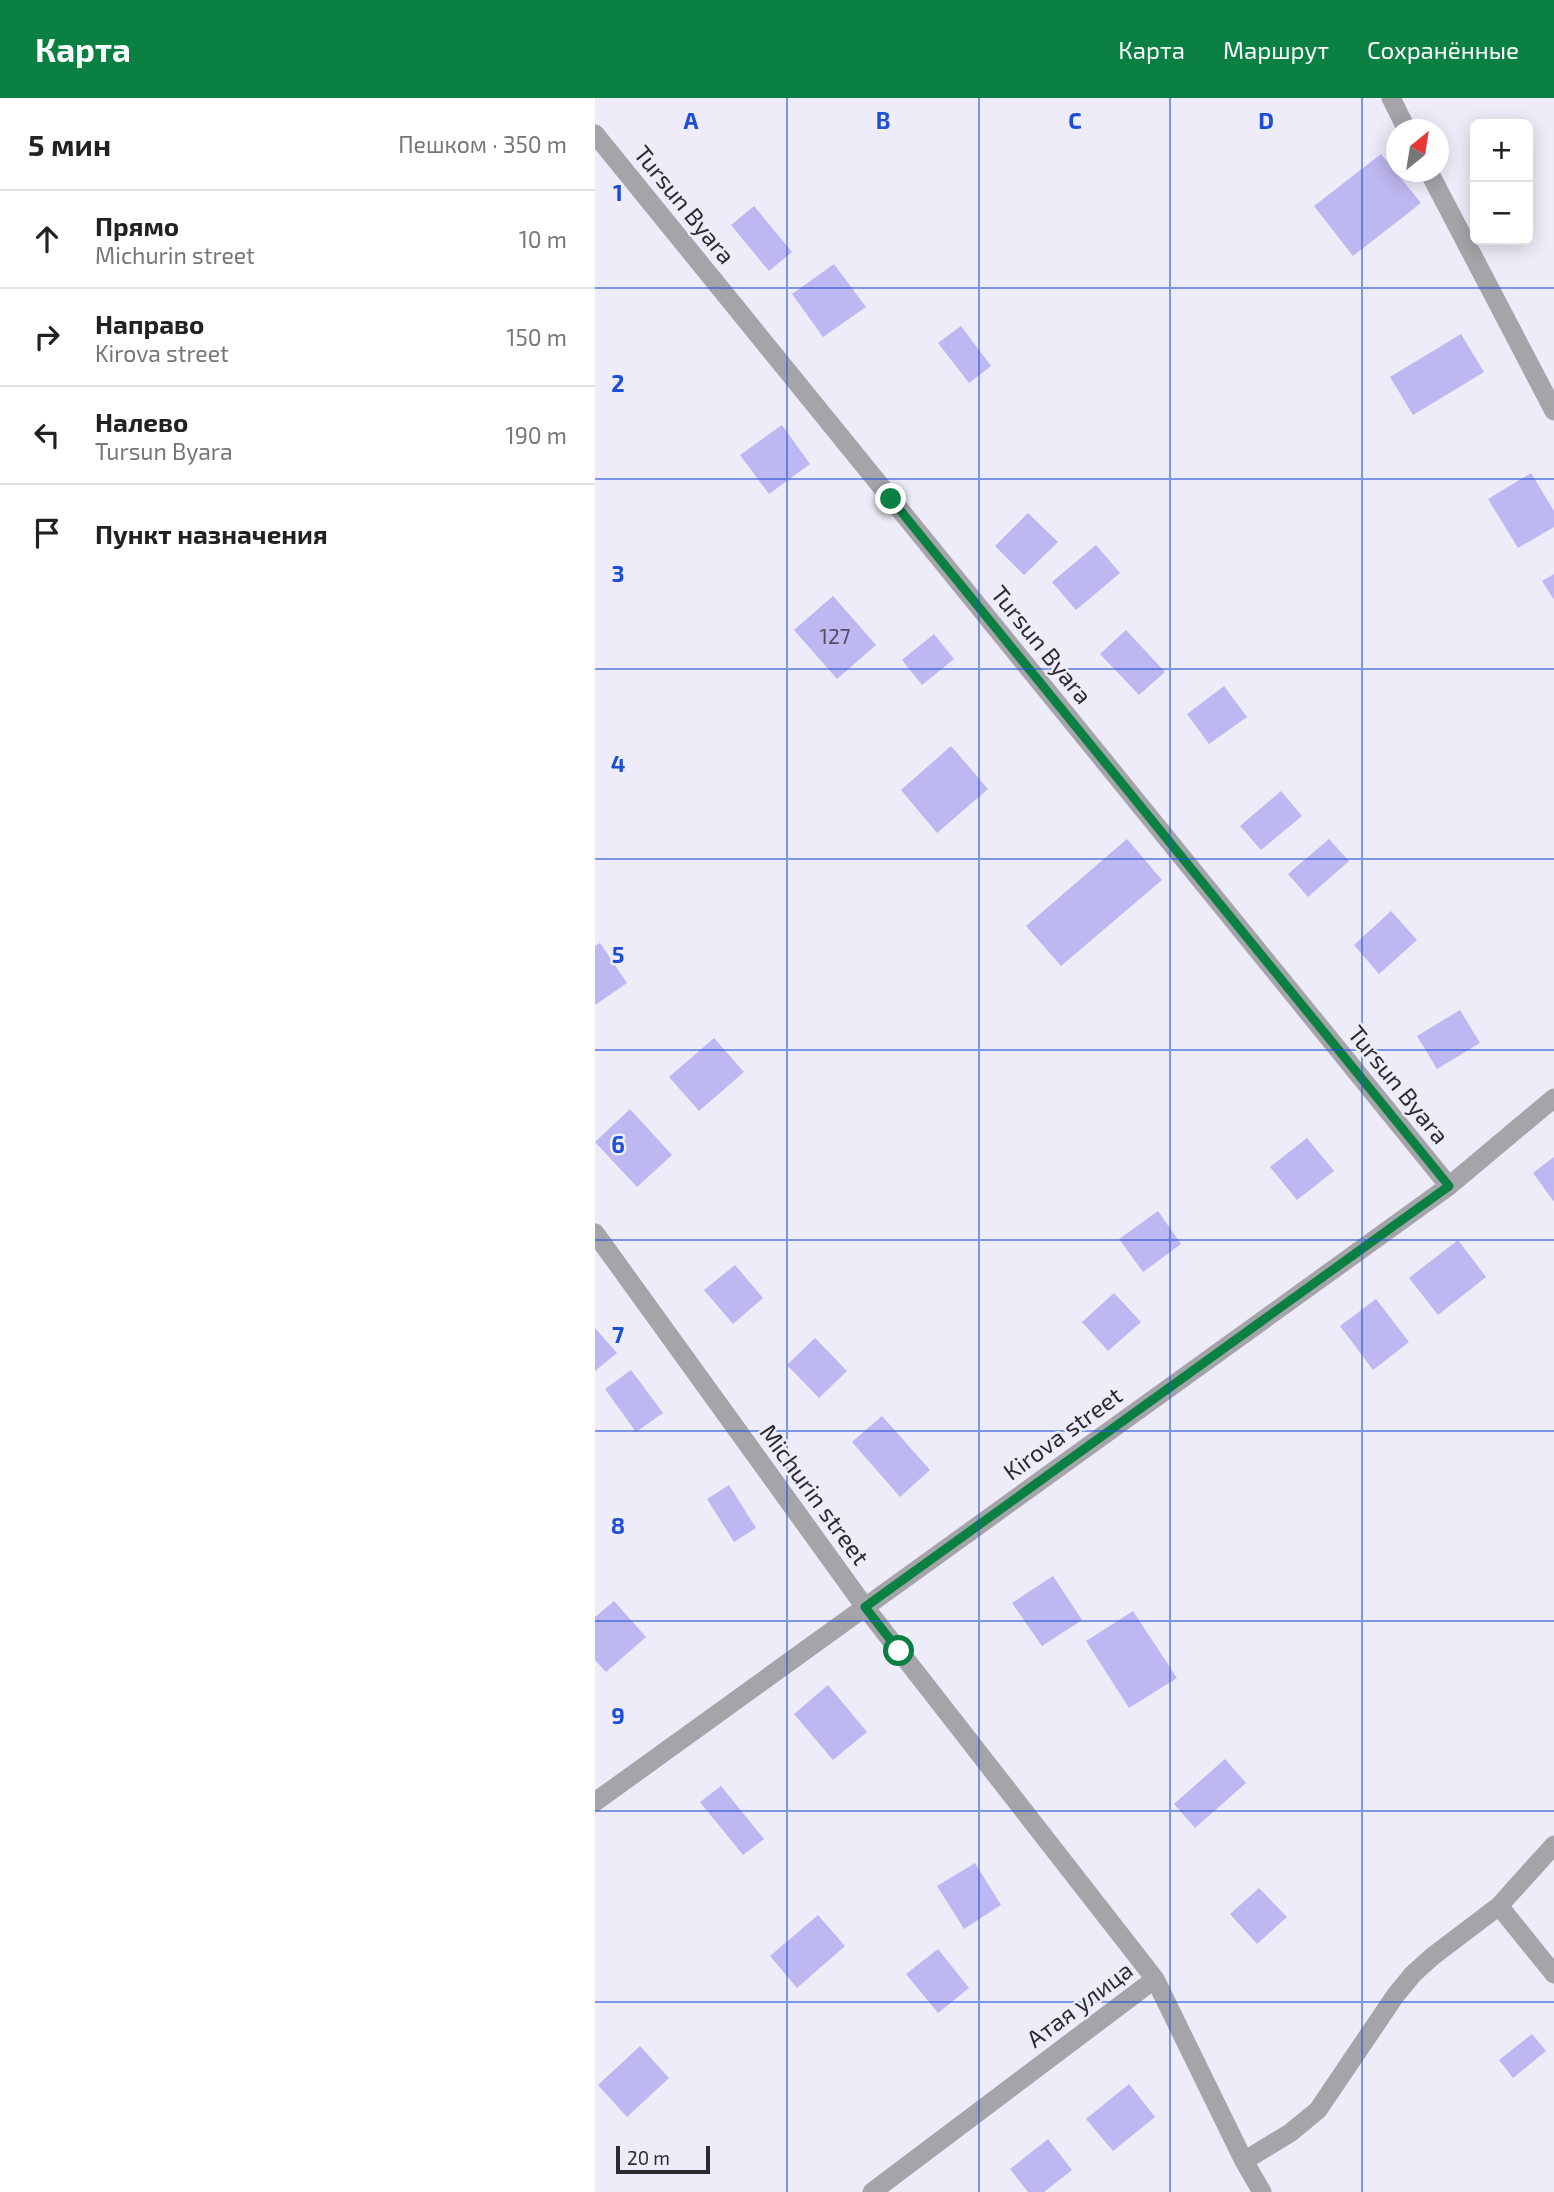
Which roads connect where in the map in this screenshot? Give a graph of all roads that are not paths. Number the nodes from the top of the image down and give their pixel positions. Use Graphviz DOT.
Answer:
graph roads {
  1 [pos="1391,98"];
  2 [pos="1402,119"];
  3 [pos="595,134"];
  4 [pos="1434,182"];
  5 [pos="1554,411"];
  6 [pos="1554,1098"];
  7 [pos="1449,1186"];
  8 [pos="595,1233"];
  9 [pos="865,1607"];
  10 [pos="595,1802"];
  11 [pos="1554,1844"];
  12 [pos="1499,1906"];
  13 [pos="1554,1974"];
  14 [pos="1155,1979"];
  15 [pos="1244,2161"];
  16 [pos="872,2192"];
  17 [pos="1262,2192"];
  1 -- 2 [label="street"];
  3 -- 7 [label="street, Tursun Byara"];
  4 -- 5 [label="street"];
  6 -- 7 [label="street, Kirova street"];
  7 -- 9 [label="street, Kirova street"];
  8 -- 9 [label="street, Michurin street"];
  9 -- 10 [label="street, Kirova street"];
  9 -- 14 [label="street, Michurin street"];
  11 -- 12 [label="street"];
  12 -- 13 [label="street"];
  12 -- 15 [label="street"];
  14 -- 15 [label="street, Атая улица"];
  14 -- 16 [label="street, Атая улица"];
  15 -- 17 [label="street, Атая улица"];
}
